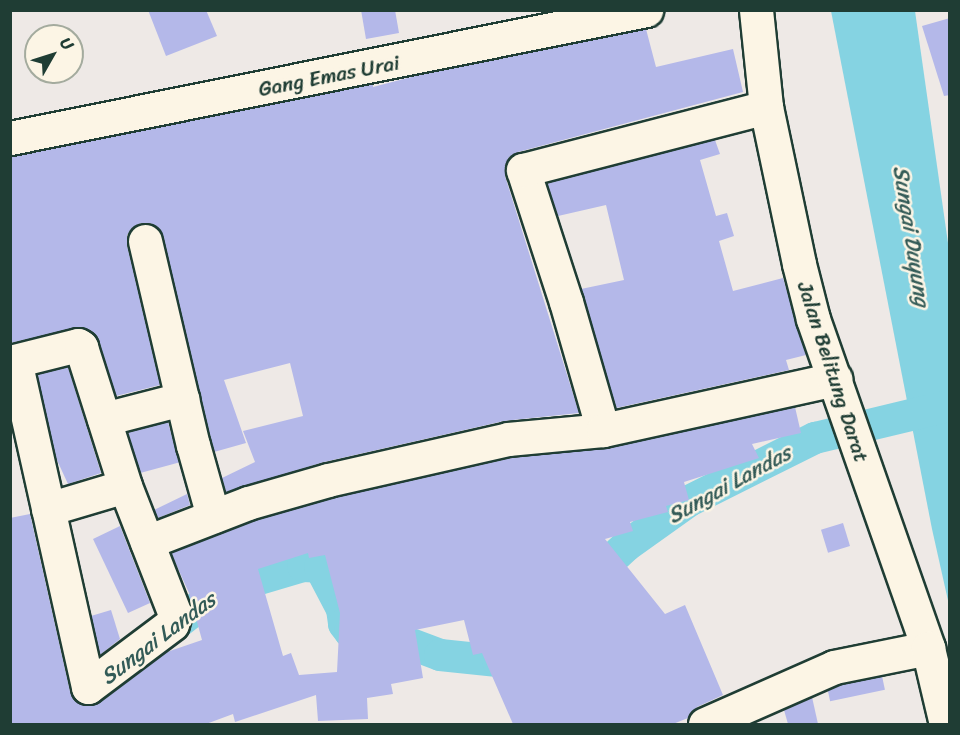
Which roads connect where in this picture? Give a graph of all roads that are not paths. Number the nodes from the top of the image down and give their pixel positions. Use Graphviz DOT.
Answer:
graph roads {
  1 [pos="646,10"];
  2 [pos="756,10"];
  3 [pos="766,107"];
  4 [pos="10,138"];
  5 [pos="146,241"];
  6 [pos="13,362"];
  7 [pos="835,379"];
  8 [pos="182,399"];
  9 [pos="104,419"];
  10 [pos="603,430"];
  11 [pos="125,486"];
  12 [pos="48,509"];
  13 [pos="213,516"];
  14 [pos="147,542"];
  15 [pos="928,648"];
  16 [pos="705,724"];
  17 [pos="946,724"];
  1 -- 4 [label="street, Gang Emas Urai"];
  2 -- 3 [label="street, Jalan Belitung Darat"];
  3 -- 7 [label="street, Jalan Belitung Darat"];
  3 -- 10 [label="street"];
  5 -- 8 [label="street"];
  6 -- 9 [label="street"];
  6 -- 12 [label="street"];
  7 -- 10 [label="street"];
  7 -- 15 [label="street, Jalan Belitung Darat"];
  8 -- 9 [label="street"];
  8 -- 13 [label="street"];
  9 -- 11 [label="street"];
  10 -- 13 [label="street"];
  11 -- 12 [label="street"];
  11 -- 14 [label="street"];
  12 -- 14 [label="street"];
  13 -- 14 [label="street"];
  15 -- 16 [label="street"];
  15 -- 17 [label="street, Jalan Belitung Darat"];
}
